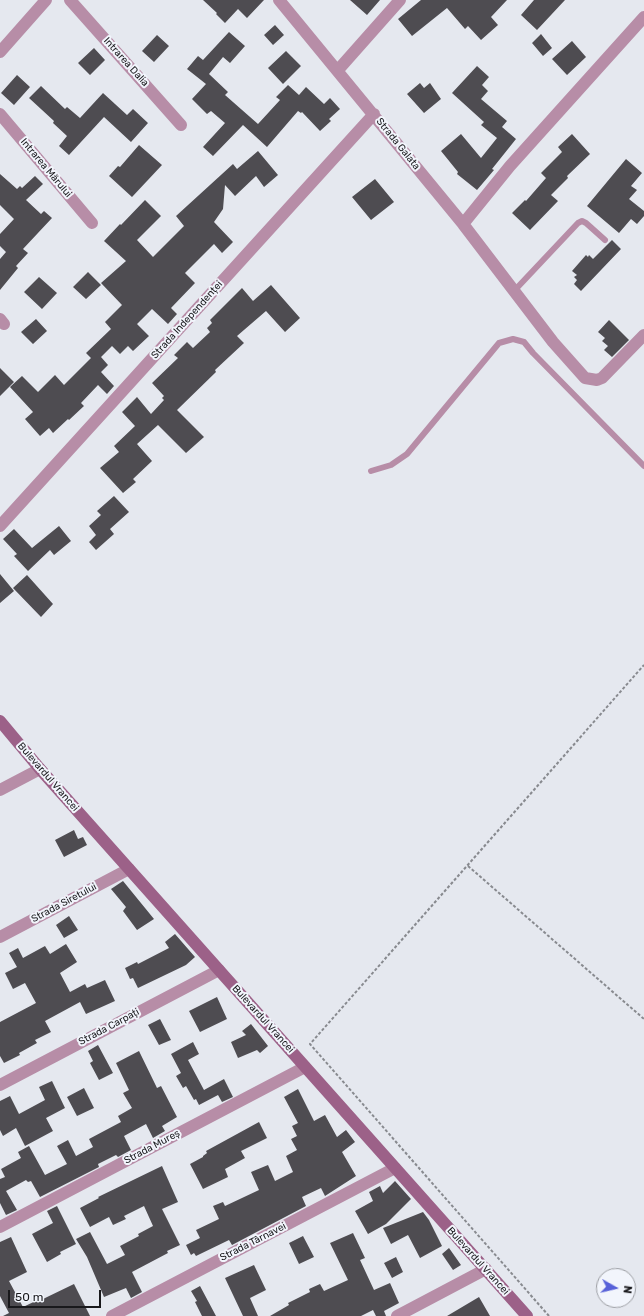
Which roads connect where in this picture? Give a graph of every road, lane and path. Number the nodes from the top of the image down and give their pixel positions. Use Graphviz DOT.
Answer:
graph roads {
  1 [pos="46,0"];
  2 [pos="70,0"];
  3 [pos="279,0"];
  4 [pos="400,0"];
  5 [pos="644,17"];
  6 [pos="0,52"];
  7 [pos="338,70"];
  8 [pos="0,114"];
  9 [pos="374,114"];
  10 [pos="181,125"];
  11 [pos="92,223"];
  12 [pos="463,224"];
  13 [pos="605,240"];
  14 [pos="514,291"];
  15 [pos="644,335"];
  16 [pos="644,466"];
  17 [pos="371,471"];
  18 [pos="0,526"];
  19 [pos="644,666"];
  20 [pos="0,721"];
  21 [pos="40,769"];
  22 [pos="0,790"];
  23 [pos="468,866"];
  24 [pos="129,869"];
  25 [pos="0,937"];
  26 [pos="219,970"];
  27 [pos="644,1019"];
  28 [pos="305,1067"];
  29 [pos="0,1084"];
  30 [pos="395,1168"];
  31 [pos="0,1227"];
  32 [pos="486,1269"];
  33 [pos="112,1316"];
  34 [pos="397,1316"];
  35 [pos="527,1316"];
  36 [pos="549,1316"];
  1 -- 6 [label="street"];
  2 -- 10 [label="street, Intrarea Dalia"];
  3 -- 7 [label="street, Strada Galata"];
  4 -- 7 [label="street"];
  5 -- 12 [label="street"];
  7 -- 9 [label="street, Strada Galata"];
  8 -- 11 [label="street, Intrarea Mărului"];
  9 -- 12 [label="street, Strada Galata"];
  9 -- 18 [label="street, Strada Independenței"];
  12 -- 14 [label="street, Strada Galata"];
  13 -- 14 [label="lane"];
  14 -- 15 [label="street, Strada Galata"];
  16 -- 17 [label="lane"];
  19 -- 23 [label="path"];
  20 -- 21 [label="street, Bulevardul Vrancei"];
  21 -- 22 [label="street"];
  21 -- 24 [label="street, Bulevardul Vrancei"];
  23 -- 27 [label="path"];
  23 -- 36 [label="path"];
  24 -- 25 [label="street, Strada Siretului"];
  24 -- 26 [label="street, Bulevardul Vrancei"];
  26 -- 28 [label="street, Bulevardul Vrancei"];
  26 -- 29 [label="street, Strada Carpați"];
  28 -- 30 [label="street, Bulevardul Vrancei"];
  28 -- 31 [label="street, Strada Mureș"];
  30 -- 32 [label="street, Bulevardul Vrancei"];
  30 -- 33 [label="street, Strada Târnavei"];
  32 -- 34 [label="street"];
  32 -- 35 [label="street, Bulevardul Vrancei"];
}
